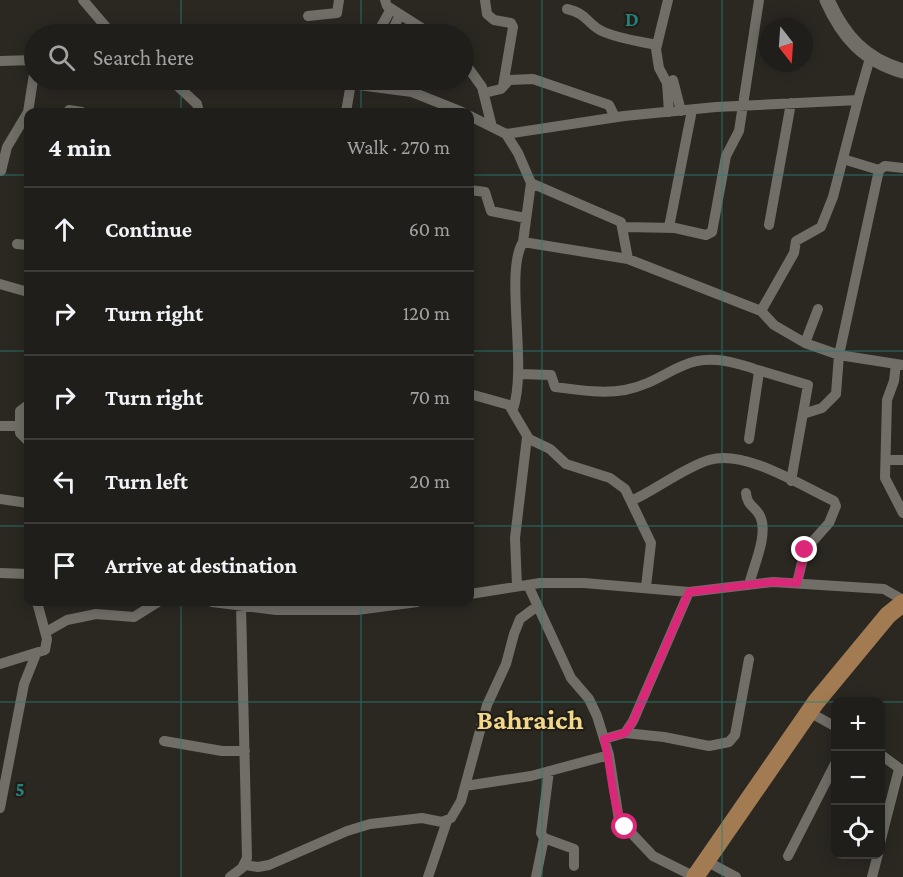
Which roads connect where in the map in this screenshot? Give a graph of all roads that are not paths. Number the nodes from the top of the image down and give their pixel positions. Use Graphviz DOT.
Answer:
graph roads {
  1 [pos="83,0"];
  2 [pos="339,0"];
  3 [pos="485,0"];
  4 [pos="668,0"];
  5 [pos="759,0"];
  6 [pos="827,0"];
  7 [pos="392,8"];
  8 [pos="567,9"];
  9 [pos="308,16"];
  10 [pos="103,24"];
  11 [pos="383,24"];
  12 [pos="391,24"];
  13 [pos="415,24"];
  14 [pos="656,45"];
  15 [pos="870,57"];
  16 [pos="24,60"];
  17 [pos="0,61"];
  18 [pos="903,71"];
  19 [pos="474,76"];
  20 [pos="674,80"];
  21 [pos="503,86"];
  22 [pos="31,90"];
  23 [pos="182,90"];
  24 [pos="353,90"];
  25 [pos="401,90"];
  26 [pos="484,93"];
  27 [pos="858,100"];
  28 [pos="790,103"];
  29 [pos="744,106"];
  30 [pos="29,108"];
  31 [pos="198,108"];
  32 [pos="347,108"];
  33 [pos="452,108"];
  34 [pos="687,110"];
  35 [pos="669,112"];
  36 [pos="615,117"];
  37 [pos="474,118"];
  38 [pos="24,119"];
  39 [pos="492,127"];
  40 [pos="506,134"];
  41 [pos="843,159"];
  42 [pos="903,168"];
  43 [pos="879,170"];
  44 [pos="1,171"];
  45 [pos="531,183"];
  46 [pos="474,191"];
  47 [pos="525,218"];
  48 [pos="769,225"];
  49 [pos="624,227"];
  50 [pos="669,227"];
  51 [pos="523,242"];
  52 [pos="628,259"];
  53 [pos="0,284"];
  54 [pos="24,291"];
  55 [pos="818,309"];
  56 [pos="762,310"];
  57 [pos="805,343"];
  58 [pos="839,354"];
  59 [pos="899,365"];
  60 [pos="758,370"];
  61 [pos="519,374"];
  62 [pos="474,395"];
  63 [pos="24,408"];
  64 [pos="513,409"];
  65 [pos="803,414"];
  66 [pos="0,426"];
  67 [pos="19,426"];
  68 [pos="24,437"];
  69 [pos="527,438"];
  70 [pos="749,439"];
  71 [pos="886,460"];
  72 [pos="903,460"];
  73 [pos="791,481"];
  74 [pos="746,493"];
  75 [pos="0,499"];
  76 [pos="631,501"];
  77 [pos="24,502"];
  78 [pos="903,513"];
  79 [pos="0,573"];
  80 [pos="24,574"];
  81 [pos="797,583"];
  82 [pos="749,585"];
  83 [pos="522,586"];
  84 [pos="646,587"];
  85 [pos="689,592"];
  86 [pos="474,593"];
  87 [pos="903,602"];
  88 [pos="38,606"];
  89 [pos="152,606"];
  90 [pos="241,606"];
  91 [pos="354,606"];
  92 [pos="536,607"];
  93 [pos="526,613"];
  94 [pos="46,633"];
  95 [pos="36,654"];
  96 [pos="749,659"];
  97 [pos="0,664"];
  98 [pos="808,712"];
  99 [pos="831,724"];
  100 [pos="625,733"];
  101 [pos="604,739"];
  102 [pos="164,741"];
  103 [pos="245,751"];
  104 [pos="609,755"];
  105 [pos="885,758"];
  106 [pos="901,770"];
  107 [pos="549,771"];
  108 [pos="831,772"];
  109 [pos="465,786"];
  110 [pos="0,808"];
  111 [pos="447,821"];
  112 [pos="885,826"];
  113 [pos="544,838"];
  114 [pos="788,856"];
  115 [pos="877,859"];
  116 [pos="706,861"];
  117 [pos="574,866"];
  118 [pos="254,867"];
  119 [pos="230,877"];
  120 [pos="428,877"];
  121 [pos="536,877"];
  122 [pos="695,877"];
  123 [pos="736,877"];
  124 [pos="872,877"];
  1 -- 10 [label="street"];
  2 -- 9 [label="street"];
  3 -- 21 [label="street"];
  4 -- 14 [label="street"];
  5 -- 29 [label="street"];
  6 -- 15 [label="street"];
  7 -- 11 [label="street"];
  7 -- 12 [label="street"];
  7 -- 13 [label="street"];
  8 -- 14 [label="street"];
  14 -- 35 [label="street"];
  15 -- 18 [label="street"];
  15 -- 27 [label="street"];
  16 -- 17 [label="street"];
  19 -- 26 [label="street"];
  20 -- 34 [label="street"];
  21 -- 26 [label="street"];
  21 -- 36 [label="street"];
  22 -- 30 [label="street"];
  23 -- 31 [label="street"];
  24 -- 32 [label="street"];
  25 -- 33 [label="street"];
  26 -- 39 [label="street"];
  27 -- 28 [label="street"];
  27 -- 41 [label="street"];
  28 -- 29 [label="street"];
  28 -- 48 [label="street"];
  29 -- 34 [label="street"];
  29 -- 50 [label="street"];
  34 -- 35 [label="street"];
  34 -- 50 [label="street"];
  35 -- 36 [label="street"];
  36 -- 40 [label="street"];
  37 -- 39 [label="street"];
  38 -- 44 [label="street"];
  39 -- 40 [label="street"];
  40 -- 45 [label="street"];
  41 -- 43 [label="street"];
  41 -- 56 [label="street"];
  42 -- 43 [label="street"];
  43 -- 58 [label="street"];
  45 -- 47 [label="street"];
  45 -- 49 [label="street"];
  46 -- 47 [label="street"];
  47 -- 51 [label="street"];
  49 -- 50 [label="street"];
  49 -- 52 [label="street"];
  51 -- 52 [label="street"];
  51 -- 61 [label="street"];
  52 -- 56 [label="street"];
  53 -- 54 [label="street"];
  55 -- 57 [label="street"];
  56 -- 57 [label="street"];
  57 -- 58 [label="street"];
  58 -- 59 [label="street"];
  58 -- 65 [label="street"];
  59 -- 71 [label="street"];
  60 -- 61 [label="street"];
  60 -- 65 [label="street"];
  60 -- 70 [label="street"];
  61 -- 64 [label="street"];
  62 -- 64 [label="street"];
  63 -- 67 [label="street"];
  64 -- 69 [label="street"];
  65 -- 73 [label="street"];
  66 -- 67 [label="street"];
  67 -- 68 [label="street"];
  69 -- 76 [label="street"];
  69 -- 83 [label="street"];
  71 -- 72 [label="street"];
  71 -- 78 [label="street"];
  73 -- 76 [label="street"];
  73 -- 81 [label="street"];
  74 -- 82 [label="street"];
  75 -- 77 [label="street"];
  76 -- 84 [label="street"];
  79 -- 80 [label="street"];
  81 -- 82 [label="street"];
  81 -- 87 [label="street"];
  82 -- 85 [label="street"];
  83 -- 84 [label="street"];
  83 -- 86 [label="street"];
  83 -- 92 [label="street"];
  83 -- 93 [label="street"];
  84 -- 85 [label="street"];
  85 -- 100 [label="street"];
  87 -- 98 [label="main road"];
  88 -- 94 [label="street"];
  89 -- 94 [label="street"];
  90 -- 91 [label="street"];
  90 -- 103 [label="street"];
  92 -- 93 [label="street"];
  92 -- 101 [label="street"];
  93 -- 109 [label="street"];
  94 -- 95 [label="street"];
  95 -- 97 [label="street"];
  95 -- 110 [label="street"];
  96 -- 100 [label="street"];
  98 -- 99 [label="street"];
  98 -- 116 [label="main road"];
  100 -- 101 [label="street"];
  101 -- 104 [label="street"];
  102 -- 103 [label="street"];
  103 -- 118 [label="street"];
  104 -- 107 [label="street"];
  104 -- 122 [label="street"];
  105 -- 106 [label="street"];
  106 -- 112 [label="street"];
  107 -- 109 [label="street"];
  107 -- 113 [label="street"];
  108 -- 114 [label="street"];
  109 -- 111 [label="street"];
  111 -- 118 [label="street"];
  111 -- 120 [label="street"];
  113 -- 117 [label="street"];
  113 -- 121 [label="street"];
  115 -- 124 [label="street"];
  116 -- 122 [label="main road"];
  116 -- 123 [label="street"];
  118 -- 119 [label="street"];
}
